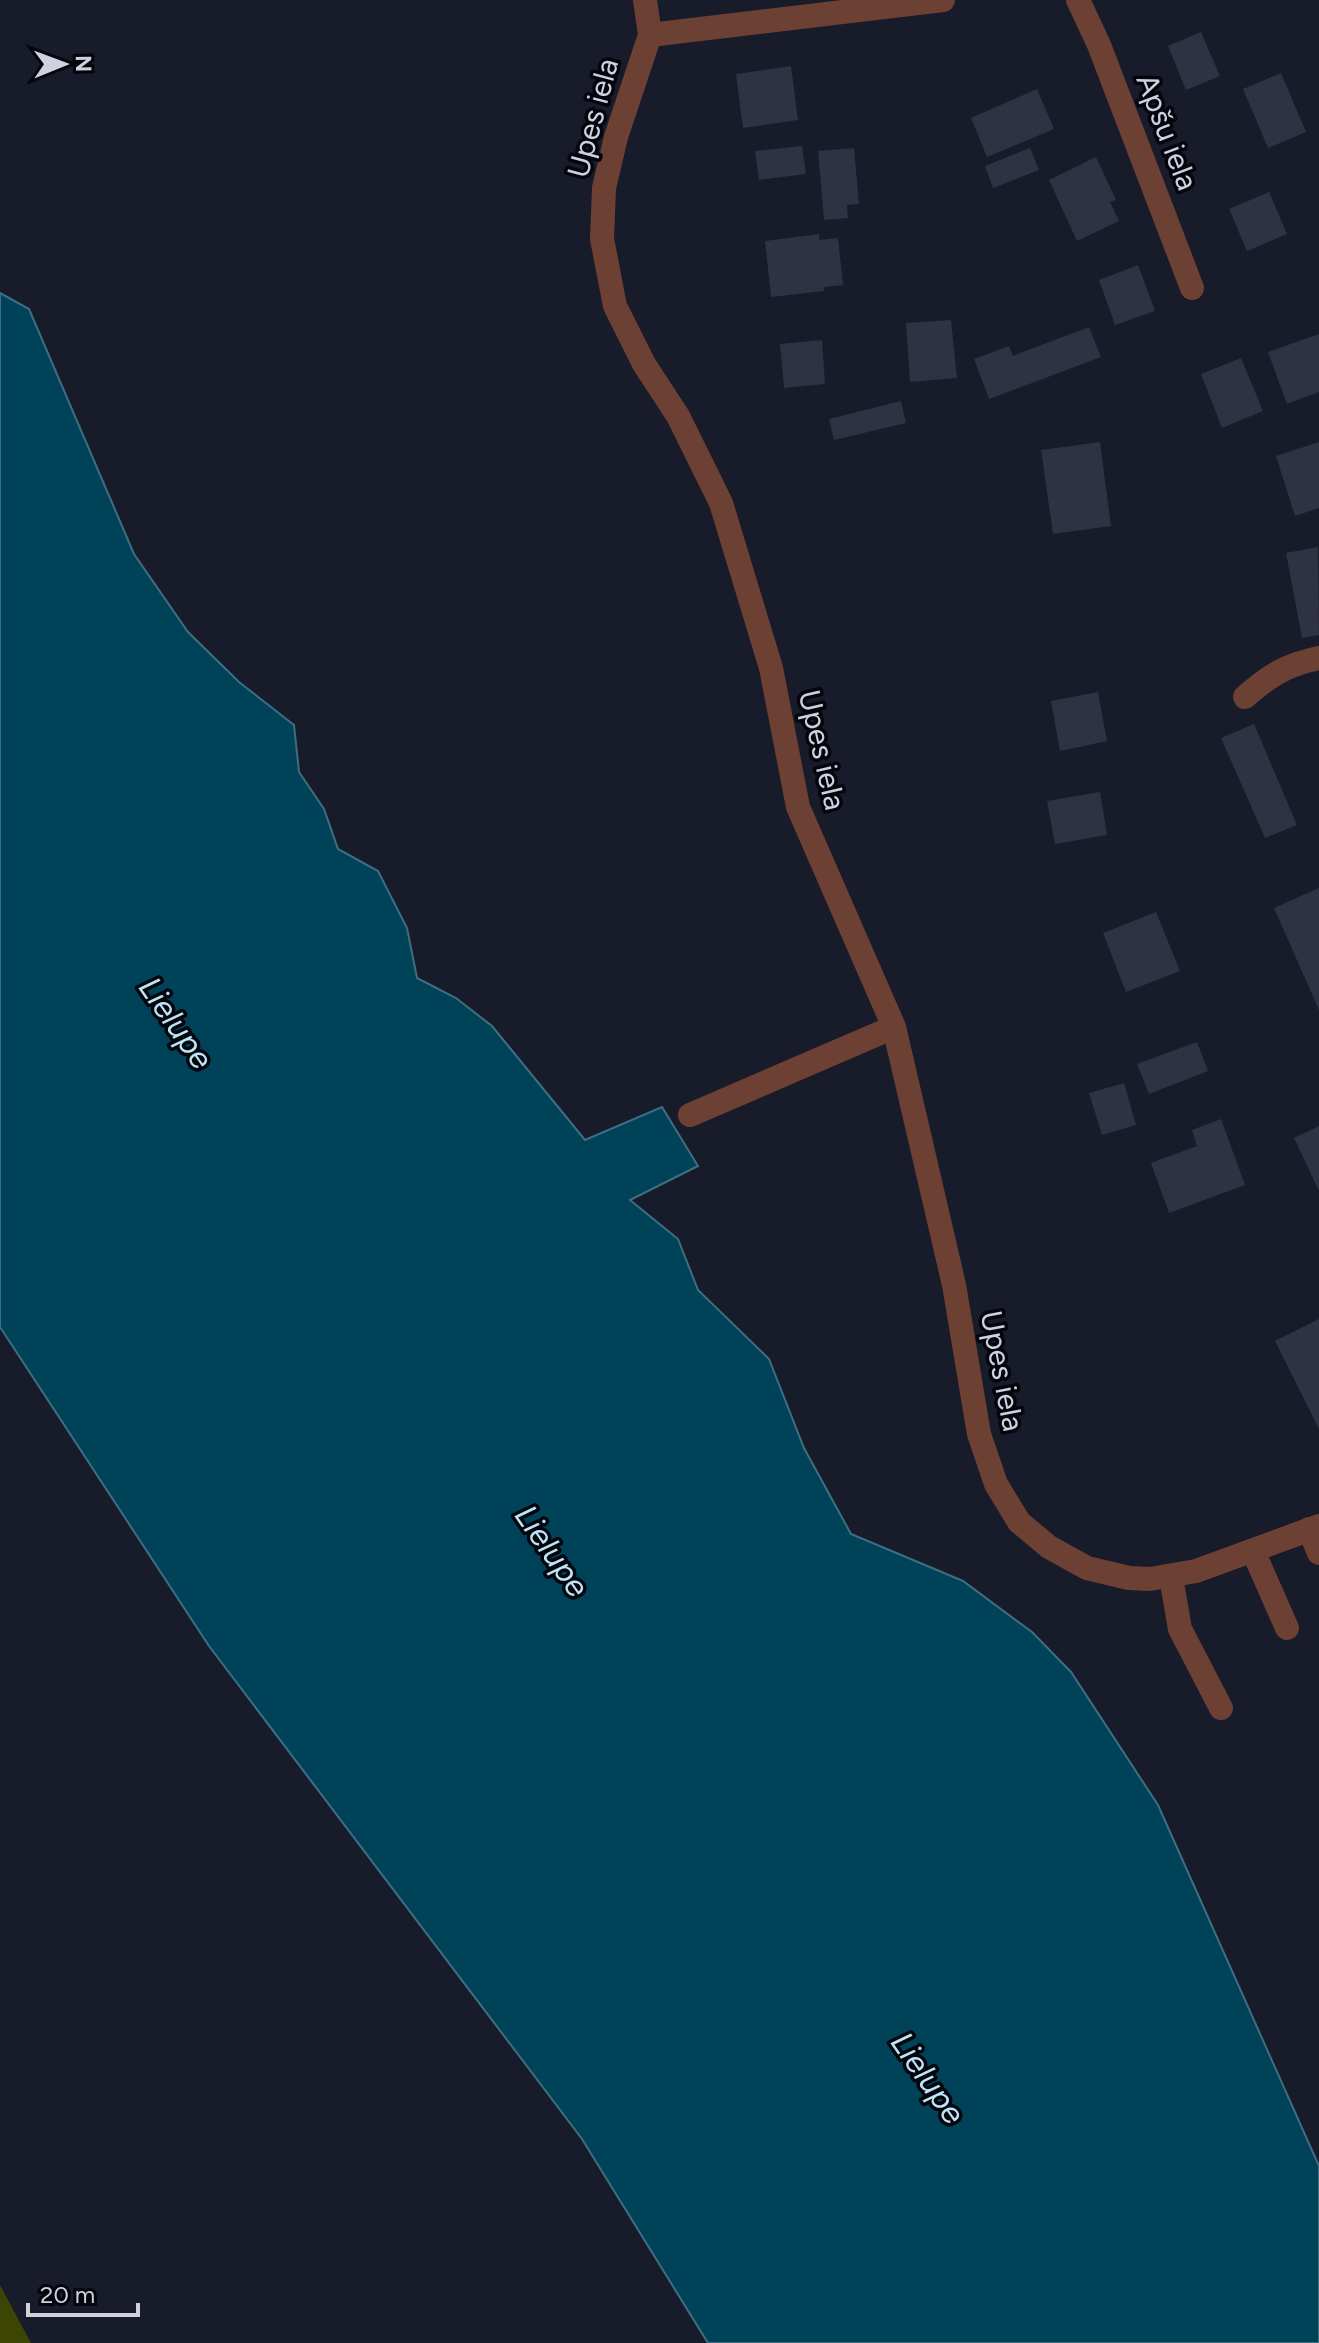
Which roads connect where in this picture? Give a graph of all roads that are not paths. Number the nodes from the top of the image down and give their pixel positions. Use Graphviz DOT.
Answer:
graph roads {
  1 [pos="645,0"];
  2 [pos="943,0"];
  3 [pos="1078,0"];
  4 [pos="650,35"];
  5 [pos="1192,288"];
  6 [pos="1319,658"];
  7 [pos="1245,697"];
  8 [pos="894,1027"];
  9 [pos="690,1115"];
  10 [pos="1314,1528"];
  11 [pos="1253,1551"];
  12 [pos="1319,1553"];
  13 [pos="1171,1577"];
  14 [pos="1287,1628"];
  15 [pos="1221,1708"];
  1 -- 4 [label="street, Upes iela"];
  2 -- 4 [label="street"];
  3 -- 5 [label="street, Apšu iela"];
  4 -- 8 [label="street, Upes iela"];
  6 -- 7 [label="street"];
  8 -- 9 [label="street"];
  8 -- 13 [label="street, Upes iela"];
  10 -- 11 [label="street, Upes iela"];
  10 -- 12 [label="street"];
  11 -- 13 [label="street, Upes iela"];
  11 -- 14 [label="street"];
  13 -- 15 [label="street"];
}
